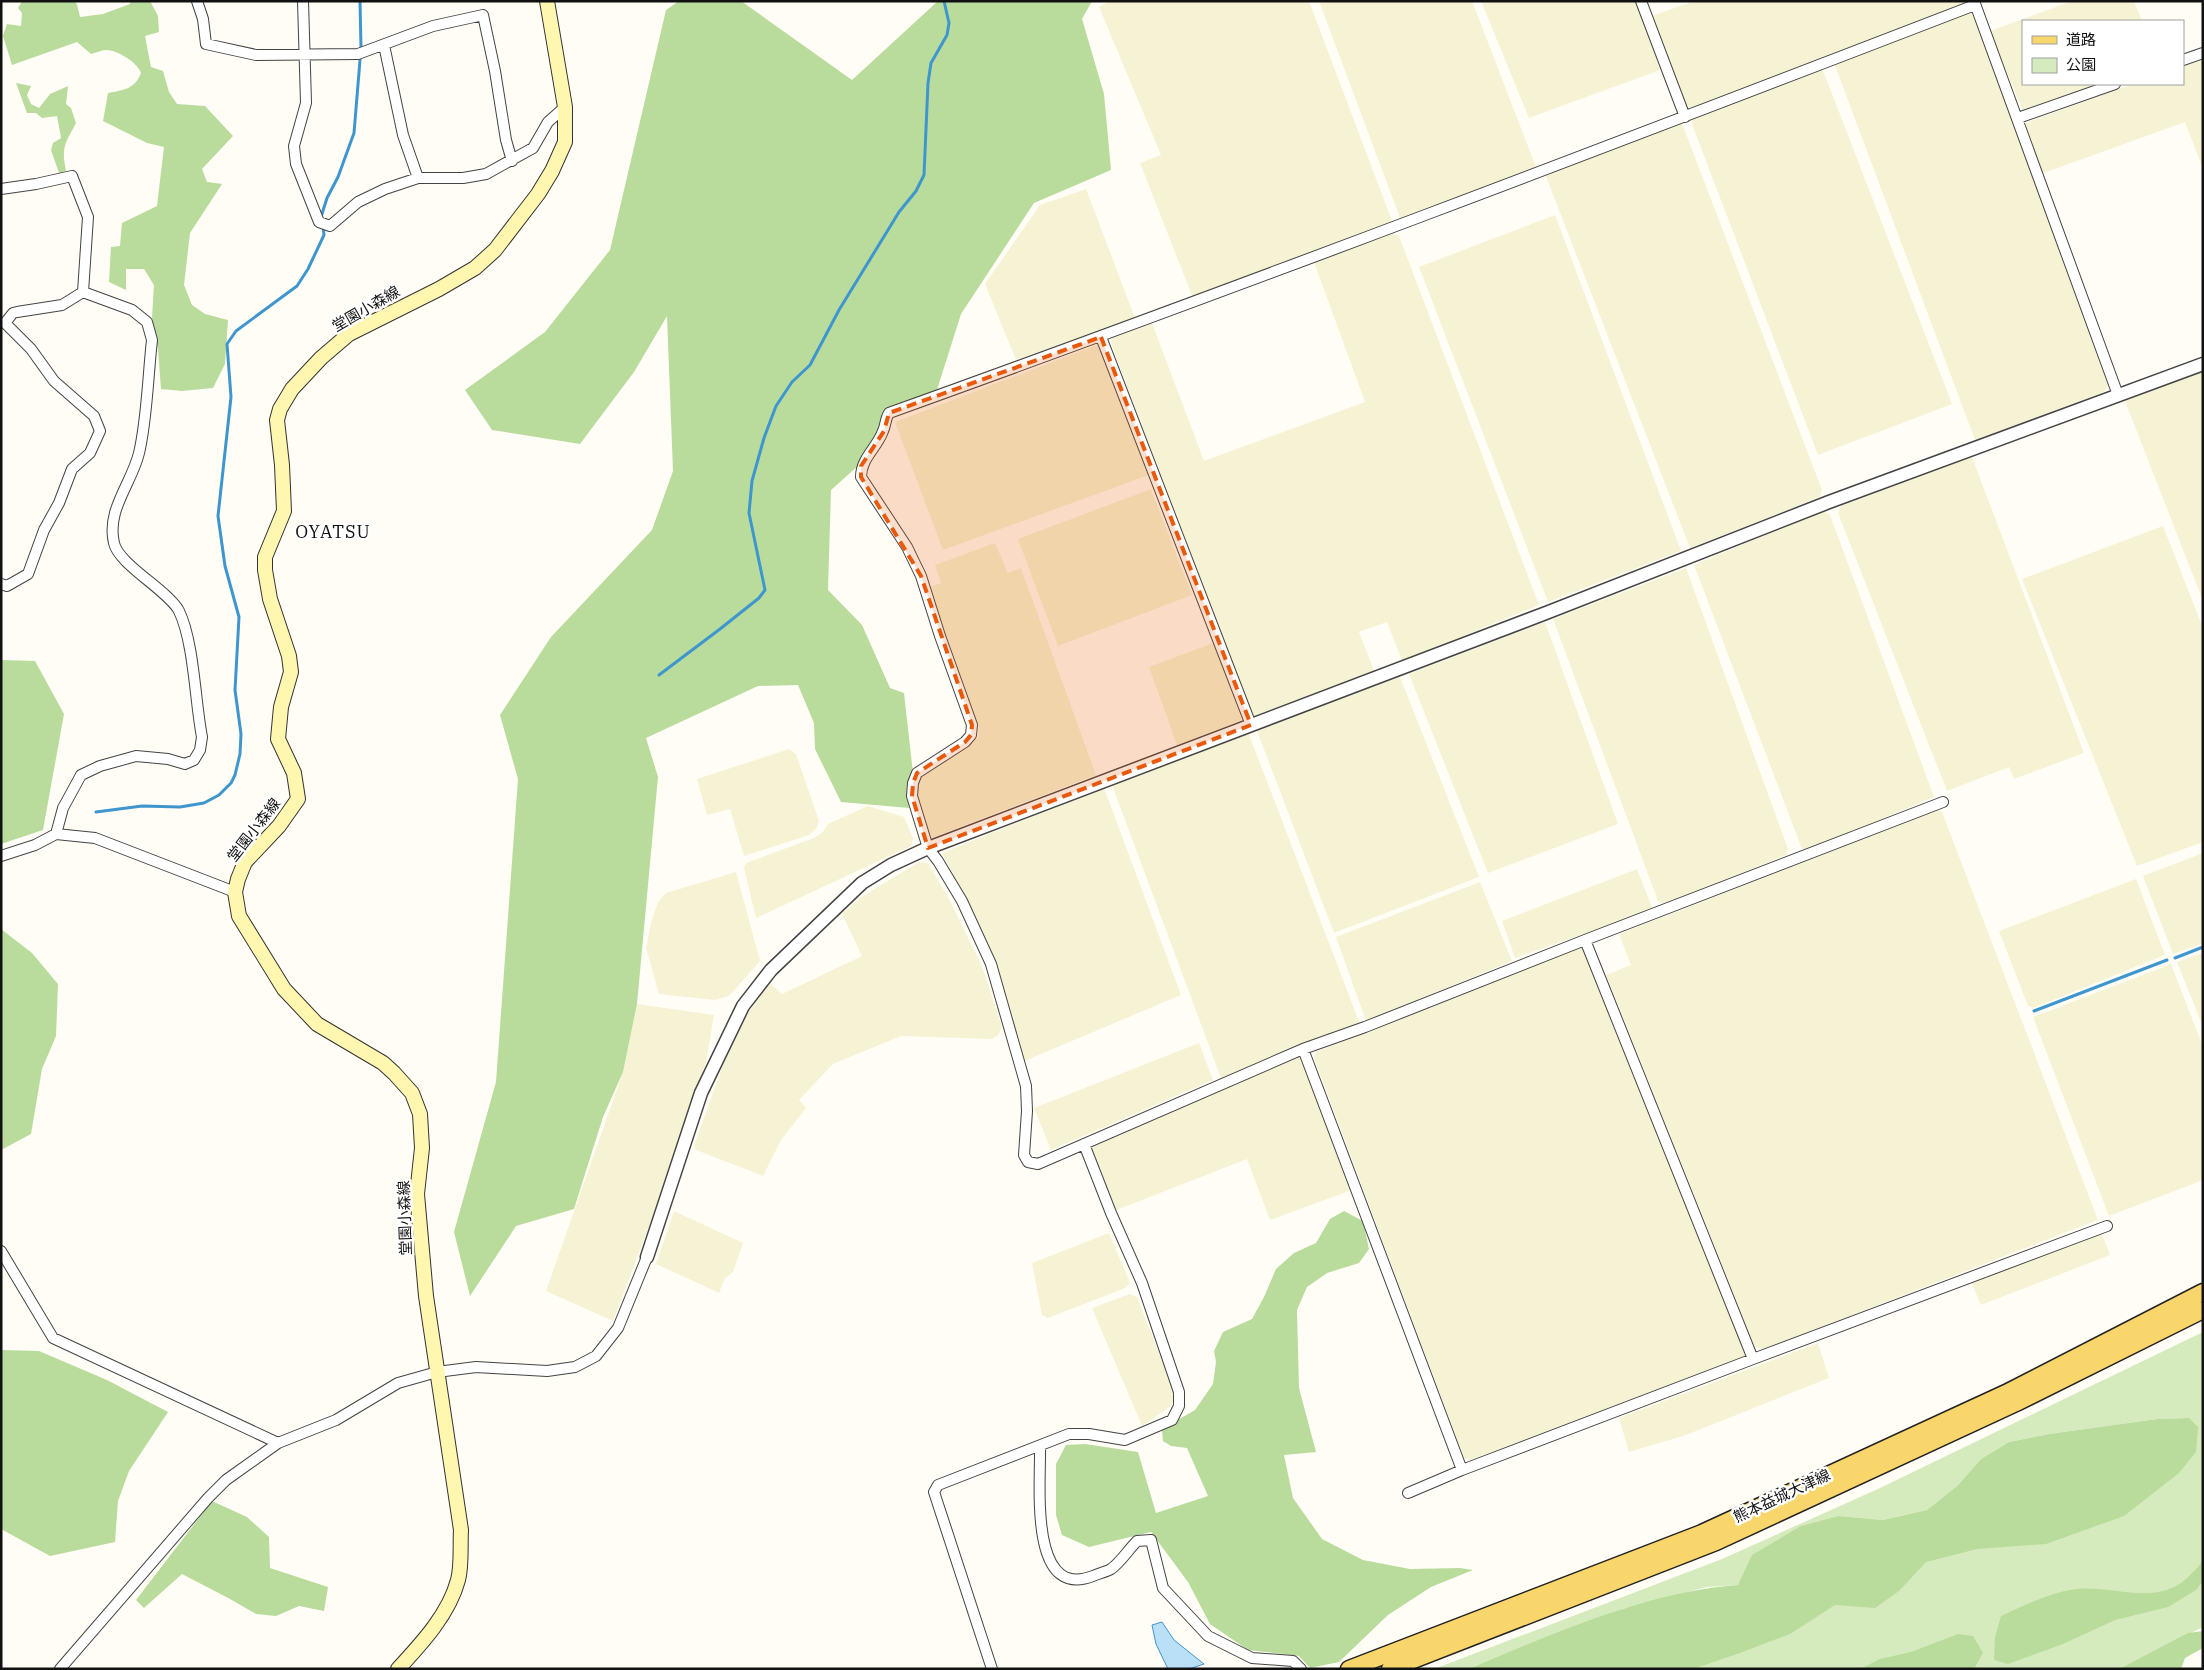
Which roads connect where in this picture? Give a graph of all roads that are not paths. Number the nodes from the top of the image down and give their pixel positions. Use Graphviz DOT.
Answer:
graph roads {
  1 [pos="197,1"];
  2 [pos="303,1"];
  3 [pos="547,1"];
  4 [pos="1641,1"];
  5 [pos="1975,3"];
  6 [pos="384,45"];
  7 [pos="2203,53"];
  8 [pos="306,55"];
  9 [pos="2184,60"];
  10 [pos="2112,85"];
  11 [pos="565,108"];
  12 [pos="1685,117"];
  13 [pos="2018,118"];
  14 [pos="512,160"];
  15 [pos="418,178"];
  16 [pos="1,189"];
  17 [pos="83,292"];
  18 [pos="1102,337"];
  19 [pos="2203,364"];
  20 [pos="2118,395"];
  21 [pos="1,584"];
  22 [pos="1251,725"];
  23 [pos="1944,802"];
  24 [pos="56,834"];
  25 [pos="928,848"];
  26 [pos="1,856"];
  27 [pos="235,892"];
  28 [pos="1585,940"];
  29 [pos="1303,1049"];
  30 [pos="1084,1144"];
  31 [pos="2107,1226"];
  32 [pos="1,1251"];
  33 [pos="647,1257"];
  34 [pos="2203,1292"];
  35 [pos="2203,1310"];
  36 [pos="1753,1359"];
  37 [pos="437,1372"];
  38 [pos="278,1443"];
  39 [pos="1040,1446"];
  40 [pos="1462,1470"];
  41 [pos="1408,1493"];
  42 [pos="989,1668"];
  43 [pos="1301,1668"];
  44 [pos="60,1669"];
  45 [pos="398,1669"];
  46 [pos="1349,1669"];
  47 [pos="1390,1669"];
  1 -- 8 [label="street"];
  2 -- 8 [label="street"];
  3 -- 11 [label="main road, 堂園小森線"];
  4 -- 12 [label="street"];
  5 -- 12 [label="street"];
  5 -- 13 [label="street"];
  6 -- 8 [label="street"];
  6 -- 14 [label="street"];
  6 -- 15 [label="street"];
  7 -- 9 [label="street"];
  8 -- 15 [label="street"];
  10 -- 13 [label="street"];
  11 -- 14 [label="street"];
  11 -- 27 [label="main road, 堂園小森線"];
  12 -- 18 [label="street"];
  13 -- 20 [label="street"];
  14 -- 15 [label="street"];
  16 -- 17 [label="street"];
  17 -- 21 [label="street"];
  17 -- 24 [label="street"];
  18 -- 22 [label="street"];
  18 -- 25 [label="street"];
  19 -- 20 [label="street"];
  20 -- 22 [label="street"];
  22 -- 25 [label="street"];
  23 -- 28 [label="street"];
  24 -- 26 [label="street"];
  24 -- 27 [label="street"];
  25 -- 30 [label="street"];
  25 -- 33 [label="street"];
  27 -- 37 [label="main road, 堂園小森線"];
  28 -- 29 [label="street"];
  28 -- 36 [label="street"];
  29 -- 30 [label="street"];
  29 -- 40 [label="street"];
  30 -- 39 [label="street"];
  31 -- 36 [label="street"];
  32 -- 38 [label="street"];
  33 -- 37 [label="street"];
  34 -- 46 [label="main road, 熊本益城大津線"];
  35 -- 47 [label="main road, 熊本益城大津線"];
  36 -- 40 [label="street"];
  37 -- 38 [label="street"];
  37 -- 45 [label="main road, 堂園小森線"];
  38 -- 44 [label="street"];
  39 -- 42 [label="street"];
  39 -- 43 [label="street"];
  40 -- 41 [label="street"];
}
